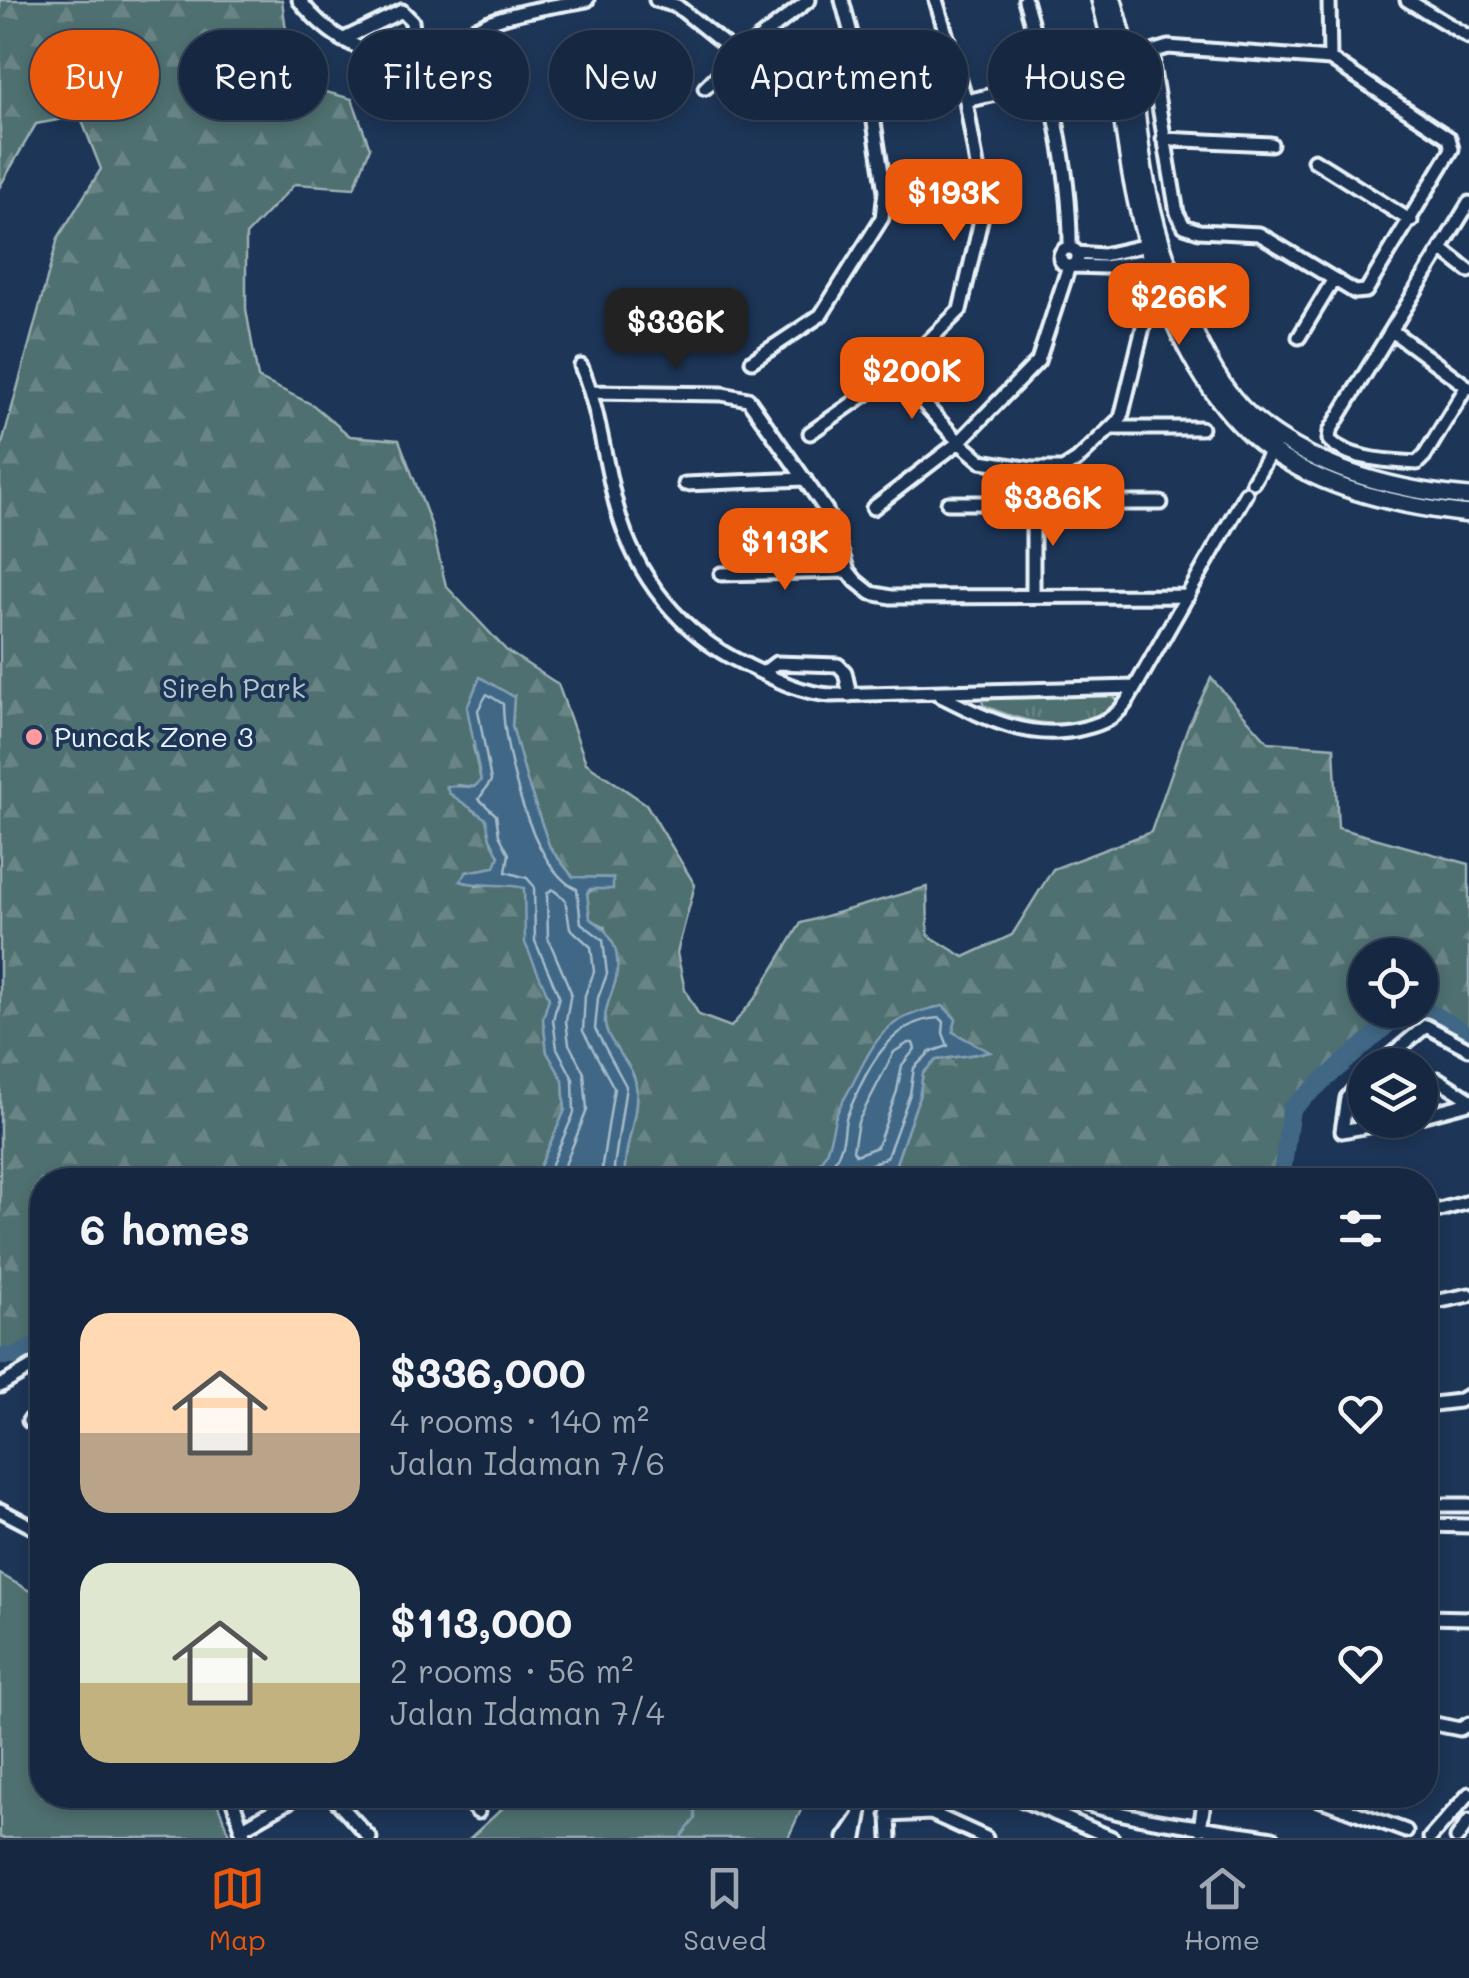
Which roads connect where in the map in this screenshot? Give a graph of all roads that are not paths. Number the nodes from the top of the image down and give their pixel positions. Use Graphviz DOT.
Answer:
graph roads {
  1 [pos="299,0"];
  2 [pos="587,0"];
  3 [pos="656,0"];
  4 [pos="809,0"];
  5 [pos="842,0"];
  6 [pos="936,0"];
  7 [pos="1025,0"];
  8 [pos="1100,0"];
  9 [pos="1113,0"];
  10 [pos="1329,0"];
  11 [pos="1406,0"];
  12 [pos="360,30"];
  13 [pos="413,30"];
  14 [pos="473,30"];
  15 [pos="770,30"];
  16 [pos="945,30"];
  17 [pos="1033,30"];
  18 [pos="713,35"];
  19 [pos="348,37"];
  20 [pos="1469,38"];
  21 [pos="342,40"];
  22 [pos="348,43"];
  23 [pos="1330,59"];
  24 [pos="713,80"];
  25 [pos="705,88"];
  26 [pos="968,113"];
  27 [pos="1054,120"];
  28 [pos="1163,138"];
  29 [pos="1272,144"];
  30 [pos="1314,160"];
  31 [pos="1469,202"];
  32 [pos="1412,221"];
  33 [pos="1442,250"];
  34 [pos="1158,251"];
  35 [pos="1072,258"];
  36 [pos="1469,270"];
  37 [pos="1334,279"];
  38 [pos="1146,319"];
  39 [pos="1392,331"];
  40 [pos="1298,337"];
  41 [pos="752,362"];
  42 [pos="581,366"];
  43 [pos="896,373"];
  44 [pos="1468,387"];
  45 [pos="592,392"];
  46 [pos="1112,428"];
  47 [pos="1201,428"];
  48 [pos="810,434"];
  49 [pos="959,442"];
  50 [pos="1275,443"];
  51 [pos="805,479"];
  52 [pos="684,484"];
  53 [pos="1469,498"];
  54 [pos="1160,503"];
  55 [pos="948,504"];
  56 [pos="1033,504"];
  57 [pos="874,508"];
  58 [pos="1469,514"];
  59 [pos="848,571"];
  60 [pos="721,574"];
  61 [pos="1033,595"];
  62 [pos="1188,596"];
  63 [pos="763,673"];
  64 [pos="1135,687"];
  65 [pos="978,692"];
  66 [pos="937,694"];
  67 [pos="850,695"];
  68 [pos="974,712"];
  69 [pos="1399,1048"];
  70 [pos="1469,1048"];
  71 [pos="1438,1080"];
  72 [pos="1348,1097"];
  73 [pos="1469,1101"];
  74 [pos="1438,1110"];
  75 [pos="1348,1130"];
  76 [pos="1469,1202"];
  77 [pos="1438,1210"];
  78 [pos="1469,1294"];
  79 [pos="1438,1301"];
  80 [pos="30,1368"];
  81 [pos="0,1386"];
  82 [pos="1465,1400"];
  83 [pos="1438,1403"];
  84 [pos="1438,1505"];
  85 [pos="1449,1505"];
  86 [pos="1469,1505"];
  87 [pos="0,1510"];
  88 [pos="30,1526"];
  89 [pos="1438,1526"];
  90 [pos="1449,1526"];
  91 [pos="1469,1526"];
  92 [pos="1438,1617"];
  93 [pos="1469,1618"];
  94 [pos="1469,1724"];
  95 [pos="1438,1725"];
  96 [pos="1468,1798"];
  97 [pos="236,1808"];
  98 [pos="281,1808"];
  99 [pos="343,1808"];
  100 [pos="474,1808"];
  101 [pos="861,1808"];
  102 [pos="888,1808"];
  103 [pos="920,1808"];
  104 [pos="1042,1808"];
  105 [pos="1095,1808"];
  106 [pos="1203,1808"];
  107 [pos="1343,1808"];
  108 [pos="478,1812"];
  109 [pos="918,1812"];
  110 [pos="888,1815"];
  111 [pos="860,1816"];
  112 [pos="1469,1821"];
  113 [pos="1200,1829"];
  114 [pos="1406,1831"];
  115 [pos="243,1834"];
  116 [pos="370,1838"];
  117 [pos="845,1838"];
  118 [pos="856,1838"];
  119 [pos="890,1838"];
  120 [pos="986,1838"];
  121 [pos="1112,1838"];
  122 [pos="1273,1838"];
  123 [pos="1430,1838"];
  124 [pos="1457,1838"];
  1 -- 21 [label="street"];
  2 -- 14 [label="street"];
  3 -- 18 [label="street"];
  4 -- 15 [label="street"];
  5 -- 41 [label="street"];
  6 -- 16 [label="street"];
  7 -- 17 [label="street"];
  8 -- 34 [label="main road"];
  9 -- 34 [label="main road"];
  10 -- 23 [label="street"];
  11 -- 20 [label="street"];
  12 -- 13 [label="street"];
  19 -- 21 [label="street"];
  21 -- 22 [label="street"];
  23 -- 28 [label="street"];
  23 -- 32 [label="street"];
  24 -- 25 [label="street"];
  26 -- 43 [label="street"];
  27 -- 35 [label="street"];
  28 -- 29 [label="street"];
  28 -- 37 [label="street"];
  30 -- 32 [label="street"];
  31 -- 33 [label="street"];
  32 -- 37 [label="street"];
  33 -- 36 [label="street"];
  33 -- 39 [label="street"];
  34 -- 35 [label="street"];
  34 -- 50 [label="main road"];
  35 -- 49 [label="street"];
  37 -- 40 [label="street"];
  38 -- 46 [label="street"];
  39 -- 44 [label="street"];
  39 -- 44 [label="street"];
  42 -- 45 [label="street"];
  43 -- 48 [label="street"];
  43 -- 49 [label="street"];
  45 -- 51 [label="street"];
  45 -- 63 [label="street"];
  46 -- 47 [label="street"];
  46 -- 49 [label="street"];
  49 -- 57 [label="street"];
  50 -- 53 [label="main road"];
  50 -- 58 [label="main road"];
  50 -- 62 [label="street"];
  51 -- 52 [label="street"];
  51 -- 59 [label="street"];
  54 -- 56 [label="street"];
  55 -- 56 [label="street"];
  56 -- 61 [label="street"];
  59 -- 60 [label="street"];
  59 -- 61 [label="street"];
  61 -- 62 [label="street"];
  62 -- 64 [label="street"];
  63 -- 67 [label="street"];
  63 -- 67 [label="street"];
  64 -- 65 [label="street"];
  64 -- 68 [label="street"];
  65 -- 66 [label="street"];
  65 -- 68 [label="street"];
  66 -- 67 [label="street"];
  66 -- 68 [label="street"];
  69 -- 70 [label="street"];
  71 -- 73 [label="street"];
  72 -- 75 [label="street"];
  73 -- 74 [label="street"];
  76 -- 77 [label="street"];
  78 -- 79 [label="street"];
  80 -- 81 [label="street"];
  82 -- 83 [label="street"];
  84 -- 85 [label="street"];
  85 -- 86 [label="street"];
  85 -- 90 [label="street"];
  87 -- 88 [label="street"];
  89 -- 90 [label="street"];
  90 -- 91 [label="street"];
  92 -- 93 [label="street"];
  94 -- 95 [label="street"];
  96 -- 123 [label="street"];
  97 -- 115 [label="street"];
  98 -- 115 [label="street"];
  99 -- 116 [label="street"];
  100 -- 108 [label="street"];
  101 -- 111 [label="street"];
  102 -- 110 [label="street"];
  103 -- 109 [label="street"];
  104 -- 121 [label="street"];
  105 -- 113 [label="street"];
  106 -- 113 [label="street"];
  107 -- 114 [label="street"];
  109 -- 110 [label="street"];
  109 -- 120 [label="street"];
  110 -- 119 [label="street"];
  111 -- 117 [label="street"];
  111 -- 118 [label="street"];
  112 -- 124 [label="street"];
  113 -- 122 [label="street"];
}
